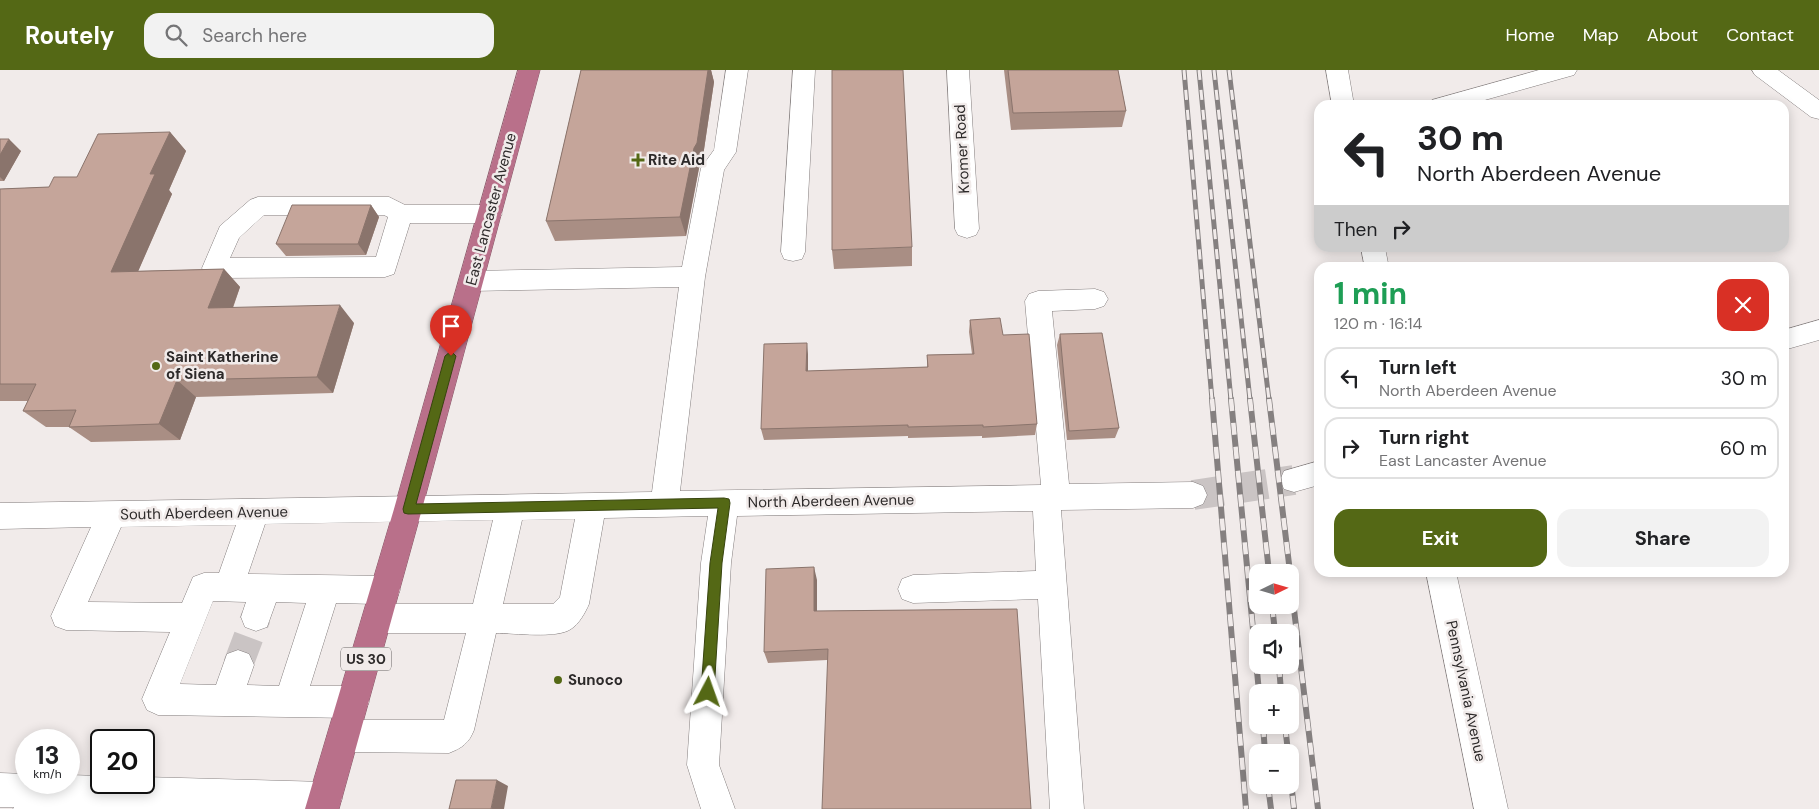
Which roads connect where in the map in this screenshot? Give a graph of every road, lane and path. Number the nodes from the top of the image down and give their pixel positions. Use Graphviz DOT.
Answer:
graph roads {
  1 [pos="529,70"];
  2 [pos="737,70"];
  3 [pos="804,70"];
  4 [pos="958,70"];
  5 [pos="1337,70"];
  6 [pos="1566,70"];
  7 [pos="1763,70"];
  8 [pos="1342,100"];
  9 [pos="1458,100"];
  10 [pos="1819,111"];
  11 [pos="401,214"];
  12 [pos="490,214"];
  13 [pos="966,229"];
  14 [pos="793,252"];
  15 [pos="693,276"];
  16 [pos="471,281"];
  17 [pos="1095,299"];
  18 [pos="1193,495"];
  19 [pos="1051,497"];
  20 [pos="724,503"];
  21 [pos="664,505"];
  22 [pos="592,506"];
  23 [pos="511,507"];
  24 [pos="408,509"];
  25 [pos="255,512"];
  26 [pos="112,514"];
  27 [pos="0,516"];
  28 [pos="1442,577"];
  29 [pos="1052,585"];
  30 [pos="229,587"];
  31 [pos="266,588"];
  32 [pos="326,589"];
  33 [pos="913,589"];
  34 [pos="381,604"];
  35 [pos="256,617"];
  36 [pos="191,618"];
  37 [pos="484,619"];
  38 [pos="238,665"];
  39 [pos="226,700"];
  40 [pos="289,702"];
  41 [pos="353,702"];
  42 [pos="343,736"];
  43 [pos="0,790"];
  44 [pos="34,800"];
  45 [pos="133,801"];
  46 [pos="217,802"];
  47 [pos="324,804"];
  48 [pos="718,809"];
  49 [pos="1067,809"];
  50 [pos="1491,809"];
  1 -- 12 [label="highway, East Lancaster Avenue / US 30"];
  2 -- 15 [label="street"];
  3 -- 14 [label="street"];
  4 -- 13 [label="street, Kromer Road"];
  5 -- 8 [label="street"];
  6 -- 9 [label="street"];
  7 -- 10 [label="street"];
  11 -- 11 [label="street"];
  11 -- 12 [label="street"];
  12 -- 16 [label="highway, East Lancaster Avenue / US 30"];
  15 -- 16 [label="street"];
  15 -- 21 [label="street"];
  16 -- 24 [label="highway, East Lancaster Avenue / US 30"];
  17 -- 19 [label="street"];
  18 -- 19 [label="street, North Aberdeen Avenue"];
  19 -- 20 [label="street, North Aberdeen Avenue"];
  19 -- 29 [label="street"];
  20 -- 21 [label="street, North Aberdeen Avenue"];
  20 -- 48 [label="street"];
  21 -- 22 [label="street, North Aberdeen Avenue"];
  22 -- 23 [label="street, North Aberdeen Avenue"];
  22 -- 37 [label="street"];
  23 -- 24 [label="street, North Aberdeen Avenue"];
  23 -- 37 [label="street"];
  24 -- 25 [label="street, South Aberdeen Avenue"];
  24 -- 34 [label="highway, East Lancaster Avenue / US 30"];
  25 -- 26 [label="street, South Aberdeen Avenue"];
  25 -- 30 [label="street"];
  26 -- 27 [label="street, South Aberdeen Avenue"];
  26 -- 36 [label="street"];
  28 -- 50 [label="street, Pennsylvania Avenue"];
  29 -- 33 [label="street"];
  29 -- 49 [label="street"];
  30 -- 31 [label="street"];
  30 -- 36 [label="street"];
  31 -- 32 [label="street"];
  31 -- 35 [label="street"];
  32 -- 34 [label="street"];
  32 -- 40 [label="street"];
  34 -- 37 [label="street"];
  34 -- 41 [label="highway, East Lancaster Avenue / US 30"];
  36 -- 39 [label="street"];
  37 -- 42 [label="street"];
  38 -- 39 [label="street"];
  39 -- 40 [label="street"];
  40 -- 41 [label="street"];
  41 -- 42 [label="highway, East Lancaster Avenue / US 30"];
  42 -- 47 [label="highway, East Lancaster Avenue / US 30"];
  43 -- 44 [label="street"];
  44 -- 45 [label="street"];
  45 -- 46 [label="street"];
  46 -- 47 [label="street"];
}
